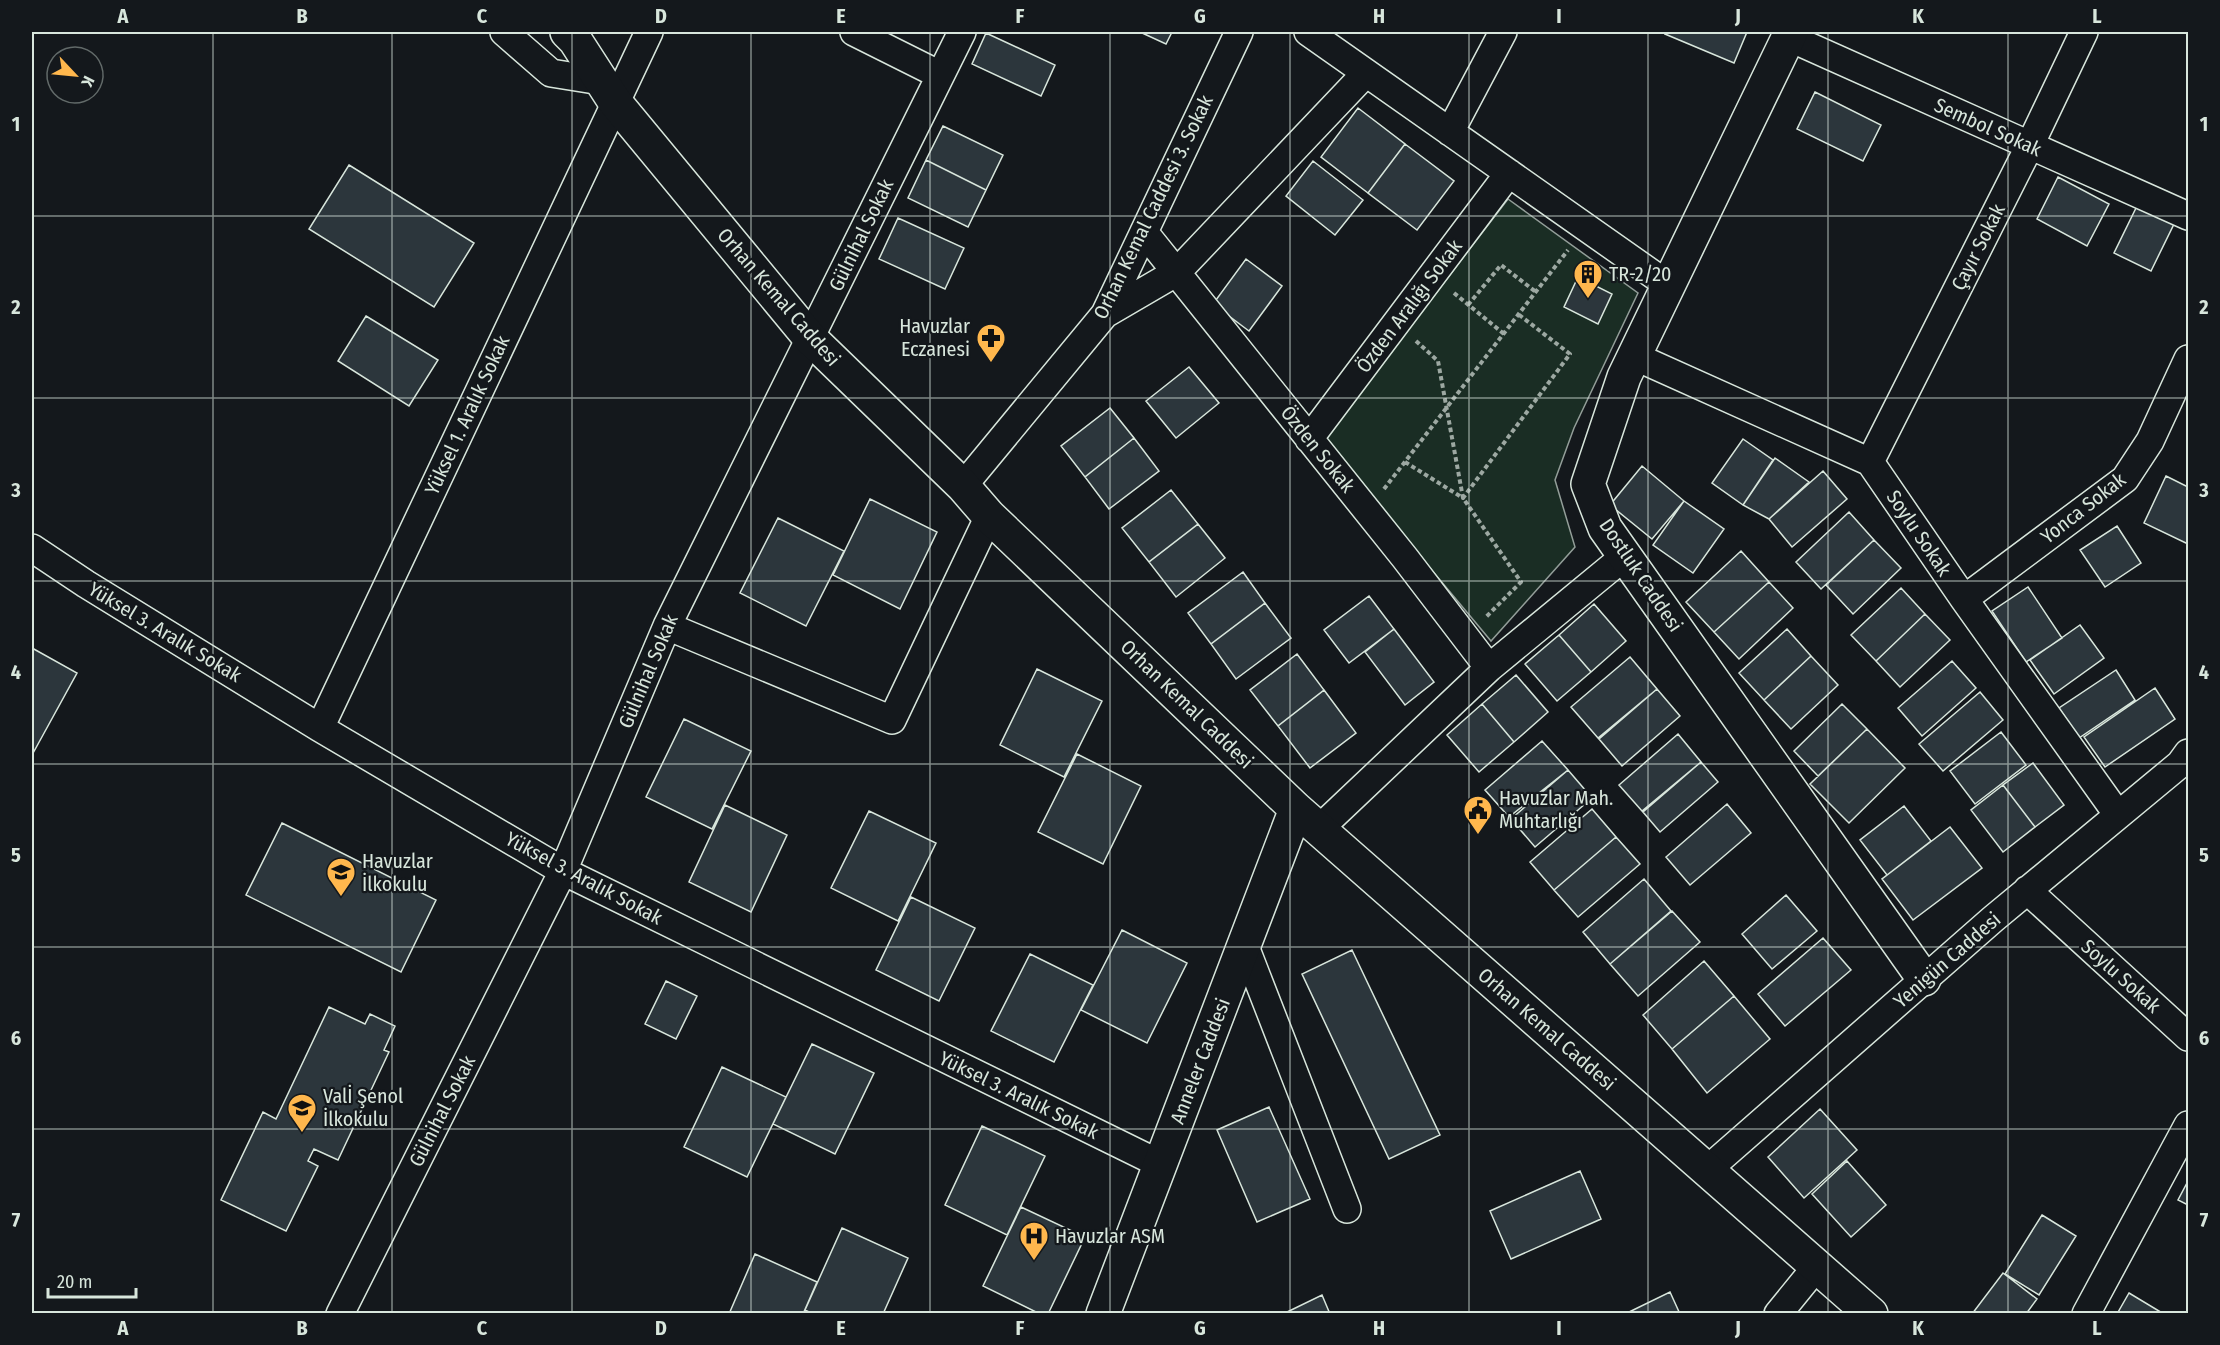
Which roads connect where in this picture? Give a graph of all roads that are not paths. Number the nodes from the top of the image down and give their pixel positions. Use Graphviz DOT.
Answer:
graph roads {
  1 [pos="504,32"];
  2 [pos="567,32"];
  3 [pos="649,32"];
  4 [pos="854,32"];
  5 [pos="962,32"];
  6 [pos="1239,32"];
  7 [pos="1308,32"];
  8 [pos="1503,32"];
  9 [pos="2084,32"];
  10 [pos="1790,34"];
  11 [pos="1366,73"];
  12 [pos="940,75"];
  13 [pos="608,92"];
  14 [pos="1450,132"];
  15 [pos="2030,145"];
  16 [pos="1509,173"];
  17 [pos="2188,216"];
  18 [pos="1144,232"];
  19 [pos="1176,272"];
  20 [pos="1668,285"];
  21 [pos="1106,314"];
  22 [pos="810,338"];
  23 [pos="1634,356"];
  24 [pos="2188,359"];
  25 [pos="1309,439"];
  26 [pos="1870,462"];
  27 [pos="963,486"];
  28 [pos="989,516"];
  29 [pos="32,548"];
  30 [pos="1625,556"];
  31 [pos="1964,599"];
  32 [pos="667,626"];
  33 [pos="1489,668"];
  34 [pos="320,728"];
  35 [pos="2188,753"];
  36 [pos="2118,814"];
  37 [pos="1308,819"];
  38 [pos="563,871"];
  39 [pos="2027,890"];
  40 [pos="1244,944"];
  41 [pos="1924,979"];
  42 [pos="2188,1037"];
  43 [pos="2188,1125"];
  44 [pos="1160,1164"];
  45 [pos="1707,1170"];
  46 [pos="1347,1209"];
  47 [pos="1817,1266"];
  48 [pos="340,1314"];
  49 [pos="1103,1314"];
  50 [pos="1778,1314"];
  51 [pos="1871,1314"];
  52 [pos="2086,1314"];
  1 -- 13 [label="street"];
  2 -- 13 [label="street, Orhan Kemal Caddesi"];
  3 -- 13 [label="street, Yüksel 1. Aralık Sokak"];
  4 -- 12 [label="street"];
  5 -- 12 [label="street, Gülnihal Sokak"];
  6 -- 18 [label="street, Orhan Kemal Caddesi 3. Sokak"];
  7 -- 11 [label="street"];
  8 -- 14 [label="street"];
  9 -- 15 [label="street, Çayır Sokak"];
  10 -- 15 [label="street, Sembol Sokak"];
  10 -- 20 [label="street, Dostluk Caddesi"];
  11 -- 14 [label="street"];
  11 -- 19 [label="street"];
  12 -- 22 [label="street, Gülnihal Sokak"];
  13 -- 22 [label="street, Orhan Kemal Caddesi"];
  13 -- 34 [label="street, Yüksel 1. Aralık Sokak"];
  14 -- 16 [label="street"];
  15 -- 17 [label="street, Sembol Sokak"];
  15 -- 26 [label="street, Çayır Sokak"];
  16 -- 20 [label="street"];
  16 -- 25 [label="street, Özden Aralığı Sokak"];
  18 -- 19 [label="street, Özden Sokak"];
  18 -- 21 [label="street, Orhan Kemal Caddesi 3. Sokak"];
  19 -- 21 [label="street"];
  19 -- 25 [label="street, Özden Sokak"];
  20 -- 23 [label="street, Dostluk Caddesi"];
  21 -- 27 [label="street, Orhan Kemal Caddesi 3. Sokak"];
  22 -- 27 [label="street, Orhan Kemal Caddesi"];
  22 -- 32 [label="street, Gülnihal Sokak"];
  23 -- 26 [label="street"];
  23 -- 30 [label="street, Dostluk Caddesi"];
  24 -- 31 [label="street, Yonca Sokak"];
  25 -- 33 [label="street, Özden Sokak"];
  26 -- 31 [label="street, Soylu Sokak"];
  27 -- 28 [label="street, Orhan Kemal Caddesi"];
  28 -- 32 [label="street"];
  28 -- 37 [label="street, Orhan Kemal Caddesi"];
  29 -- 34 [label="street, Yüksel 3. Aralık Sokak"];
  30 -- 33 [label="street"];
  30 -- 41 [label="street, Dostluk Caddesi"];
  31 -- 36 [label="street, Soylu Sokak"];
  32 -- 38 [label="street, Gülnihal Sokak"];
  33 -- 37 [label="street"];
  34 -- 38 [label="street, Yüksel 3. Aralık Sokak"];
  35 -- 36 [label="street, Yenigün Caddesi"];
  36 -- 39 [label="street, Yenigün Caddesi"];
  37 -- 40 [label="street, Anneler Caddesi"];
  37 -- 45 [label="street, Orhan Kemal Caddesi"];
  38 -- 44 [label="street, Yüksel 3. Aralık Sokak"];
  38 -- 48 [label="street, Gülnihal Sokak"];
  39 -- 41 [label="street, Yenigün Caddesi"];
  39 -- 42 [label="street, Soylu Sokak"];
  40 -- 44 [label="street, Anneler Caddesi"];
  40 -- 46 [label="street"];
  41 -- 45 [label="street, Yenigün Caddesi"];
  43 -- 52 [label="street"];
  44 -- 49 [label="street, Anneler Caddesi"];
  45 -- 47 [label="street, Orhan Kemal Caddesi"];
  47 -- 50 [label="street"];
  47 -- 51 [label="street, Orhan Kemal Caddesi"];
}
